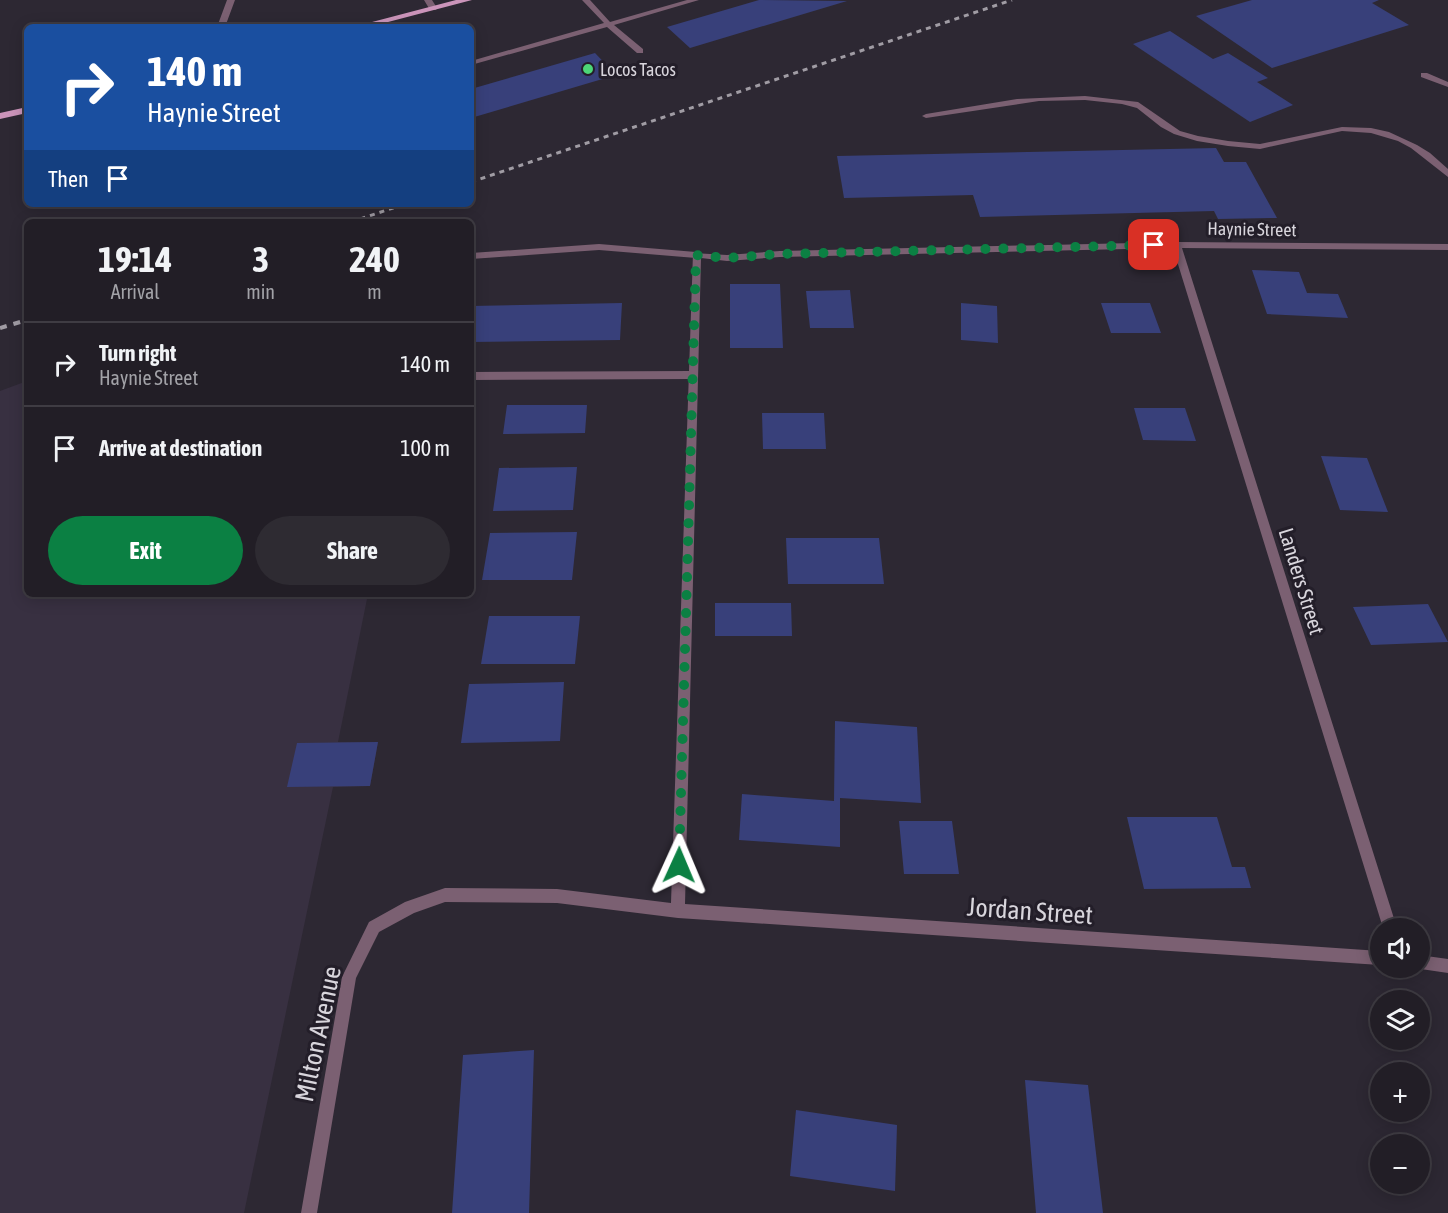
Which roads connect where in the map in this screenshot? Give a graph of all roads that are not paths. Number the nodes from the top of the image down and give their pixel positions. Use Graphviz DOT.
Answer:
graph roads {
  1 [pos="231,0"];
  2 [pos="467,0"];
  3 [pos="573,0"];
  4 [pos="695,0"];
  5 [pos="589,3"];
  6 [pos="431,4"];
  7 [pos="222,24"];
  8 [pos="368,24"];
  9 [pos="609,25"];
  10 [pos="640,51"];
  11 [pos="474,62"];
  12 [pos="1424,75"];
  13 [pos="1448,85"];
  14 [pos="24,111"];
  15 [pos="0,116"];
  16 [pos="926,116"];
  17 [pos="1448,174"];
  18 [pos="1177,245"];
  19 [pos="1448,247"];
  20 [pos="696,255"];
  21 [pos="474,256"];
  22 [pos="692,375"];
  23 [pos="474,376"];
  24 [pos="678,911"];
  25 [pos="1387,918"];
  26 [pos="1370,957"];
  27 [pos="1430,964"];
  28 [pos="1448,966"];
  29 [pos="309,1213"];
  1 -- 7 [label="street"];
  2 -- 6 [label="main road"];
  3 -- 5 [label="street"];
  4 -- 9 [label="street"];
  5 -- 9 [label="street"];
  6 -- 8 [label="main road"];
  9 -- 10 [label="street"];
  9 -- 11 [label="street"];
  12 -- 13 [label="street"];
  14 -- 15 [label="main road"];
  16 -- 17 [label="street"];
  18 -- 19 [label="street, Haynie Street"];
  18 -- 20 [label="street, Haynie Street"];
  18 -- 25 [label="street, Landers Street"];
  20 -- 21 [label="street, Haynie Street"];
  20 -- 22 [label="street"];
  22 -- 23 [label="street"];
  22 -- 24 [label="street"];
  24 -- 26 [label="street, Jordan Street"];
  24 -- 29 [label="street, Milton Avenue"];
  27 -- 28 [label="street"];
}
